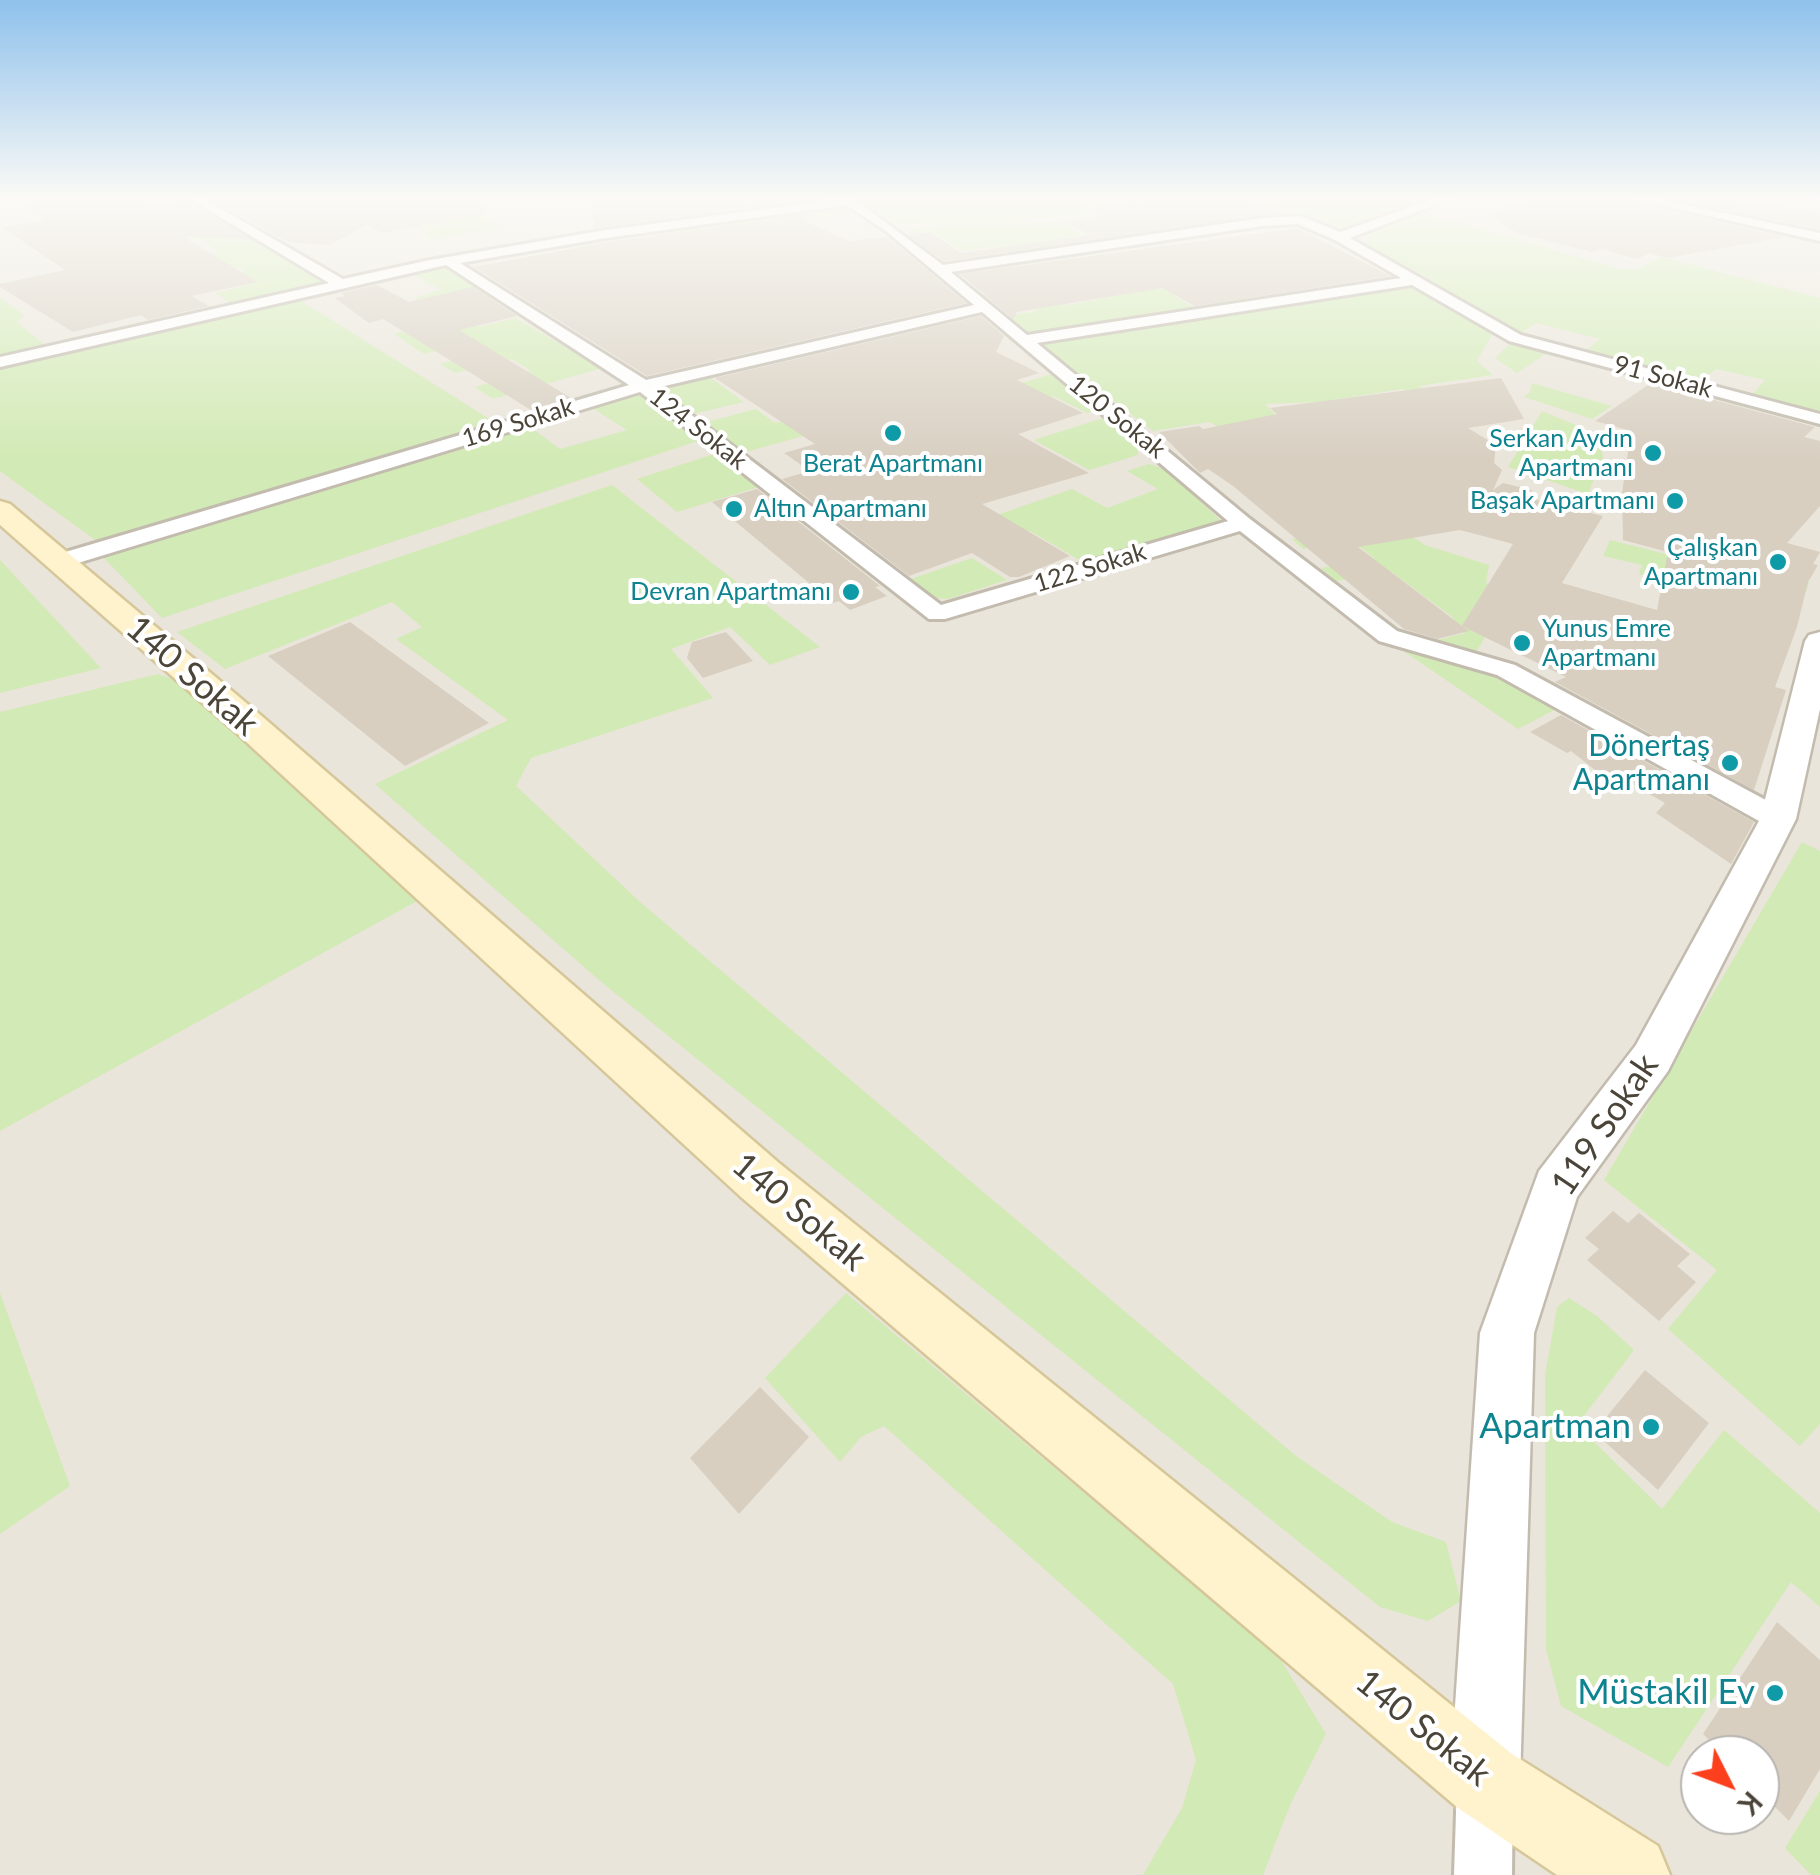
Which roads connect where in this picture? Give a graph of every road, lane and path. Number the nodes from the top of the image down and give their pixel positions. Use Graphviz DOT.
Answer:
graph roads {
  1 [pos="330,286"];
  2 [pos="488,286"];
  3 [pos="956,286"];
  4 [pos="1372,286"];
  5 [pos="1425,286"];
  6 [pos="982,308"];
  7 [pos="1023,340"];
  8 [pos="0,362"];
  9 [pos="642,386"];
  10 [pos="1820,418"];
  11 [pos="0,510"];
  12 [pos="1243,523"];
  13 [pos="60,561"];
  14 [pos="937,614"];
  15 [pos="1820,641"];
  16 [pos="1778,819"];
  17 [pos="1484,1781"];
  18 [pos="1483,1875"];
  19 [pos="1629,1875"];
  1 -- 8 [label="street"];
  2 -- 9 [label="street, 124 Sokak"];
  3 -- 6 [label="street, 120 Sokak"];
  4 -- 7 [label="street"];
  5 -- 10 [label="street, 91 Sokak"];
  6 -- 7 [label="street, 120 Sokak"];
  6 -- 9 [label="street, 169 Sokak"];
  7 -- 12 [label="street, 120 Sokak"];
  9 -- 13 [label="street, 169 Sokak"];
  9 -- 14 [label="street, 124 Sokak"];
  11 -- 13 [label="main road, 140 Sokak"];
  12 -- 14 [label="street, 122 Sokak"];
  12 -- 16 [label="street, 120 Sokak"];
  13 -- 17 [label="main road, 140 Sokak"];
  15 -- 16 [label="street, 119 Sokak"];
  16 -- 17 [label="street, 119 Sokak"];
  17 -- 18 [label="street, 119 Sokak"];
  17 -- 19 [label="main road, 140 Sokak"];
}
